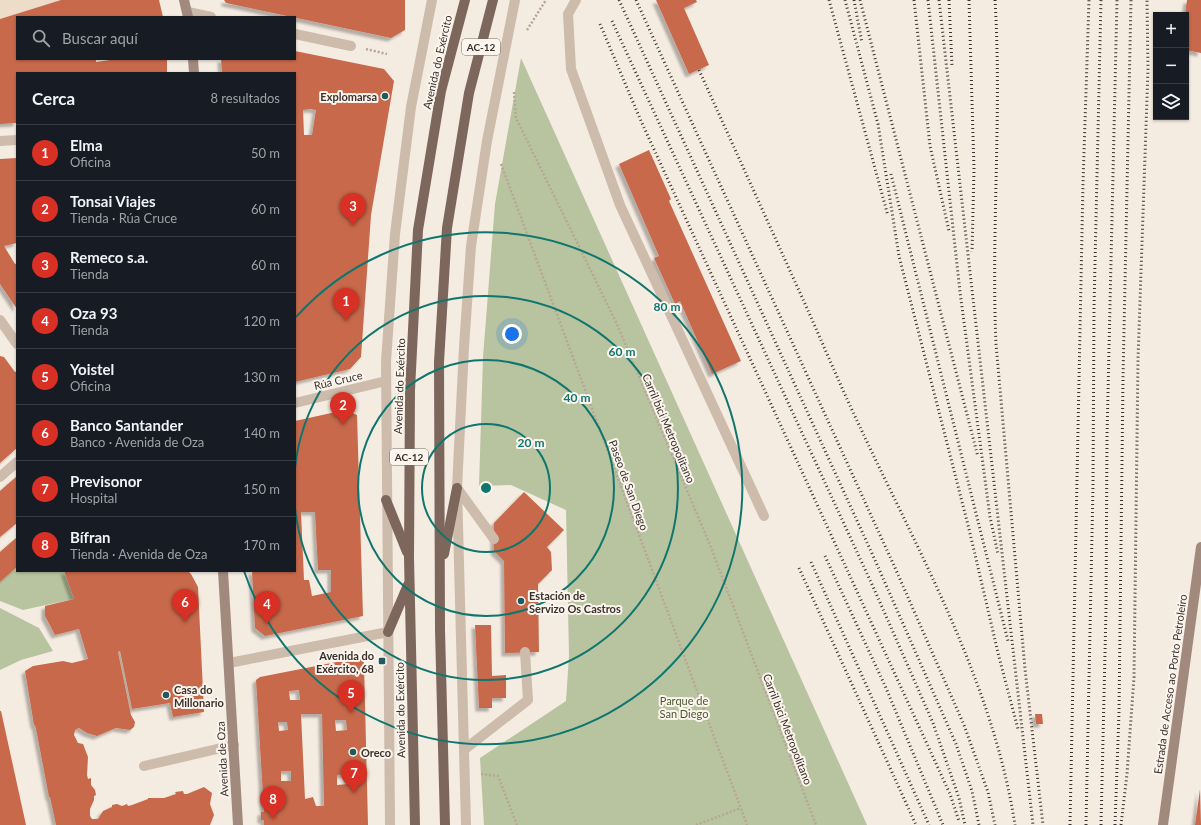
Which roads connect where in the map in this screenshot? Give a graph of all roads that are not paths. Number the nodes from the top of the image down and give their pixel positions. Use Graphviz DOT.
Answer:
graph roads {
  1 [pos="184,0"];
  2 [pos="432,0"];
  3 [pos="465,0"];
  4 [pos="493,0"];
  5 [pos="515,0"];
  6 [pos="576,0"];
  7 [pos="188,14"];
  8 [pos="203,16"];
  9 [pos="296,34"];
  10 [pos="351,46"];
  11 [pos="193,60"];
  12 [pos="194,72"];
  13 [pos="16,140"];
  14 [pos="0,141"];
  15 [pos="1,326"];
  16 [pos="16,343"];
  17 [pos="386,381"];
  18 [pos="296,403"];
  19 [pos="16,463"];
  20 [pos="0,477"];
  21 [pos="457,488"];
  22 [pos="386,500"];
  23 [pos="764,516"];
  24 [pos="494,539"];
  25 [pos="1201,547"];
  26 [pos="409,558"];
  27 [pos="223,572"];
  28 [pos="440,577"];
  29 [pos="409,581"];
  30 [pos="388,632"];
  31 [pos="525,652"];
  32 [pos="228,663"];
  33 [pos="234,746"];
  34 [pos="465,749"];
  35 [pos="144,766"];
  36 [pos="238,825"];
  37 [pos="390,825"];
  38 [pos="415,825"];
  39 [pos="445,825"];
  40 [pos="466,825"];
  41 [pos="1163,825"];
  1 -- 7 [label="street"];
  2 -- 17 [label="street, Avenida do Exército"];
  3 -- 26 [label="main road, Avenida do Exército / AC-12"];
  4 -- 28 [label="main road, AC-12"];
  5 -- 21 [label="street"];
  6 -- 23 [label="street"];
  7 -- 8 [label="street"];
  9 -- 10 [label="street"];
  11 -- 12 [label="street"];
  13 -- 14 [label="street"];
  15 -- 16 [label="street"];
  17 -- 18 [label="street, Rúa Cruce"];
  17 -- 22 [label="street, Avenida do Exército"];
  19 -- 20 [label="street"];
  21 -- 24 [label="street"];
  21 -- 28 [label="main road"];
  21 -- 34 [label="street"];
  22 -- 26 [label="main road"];
  22 -- 30 [label="street, Avenida do Exército"];
  25 -- 41 [label="street, Estrada de Acceso ao Porto Petroleiro"];
  26 -- 29 [label="main road, Avenida do Exército / AC-12"];
  27 -- 32 [label="street, Avenida de Oza"];
  28 -- 39 [label="main road, AC-12"];
  29 -- 30 [label="main road"];
  29 -- 38 [label="main road, Avenida do Exército / AC-12"];
  30 -- 32 [label="street"];
  30 -- 37 [label="street, Avenida do Exército"];
  31 -- 34 [label="street"];
  32 -- 33 [label="street, Avenida de Oza"];
  33 -- 35 [label="street"];
  33 -- 36 [label="street, Avenida de Oza"];
  34 -- 40 [label="street"];
}
